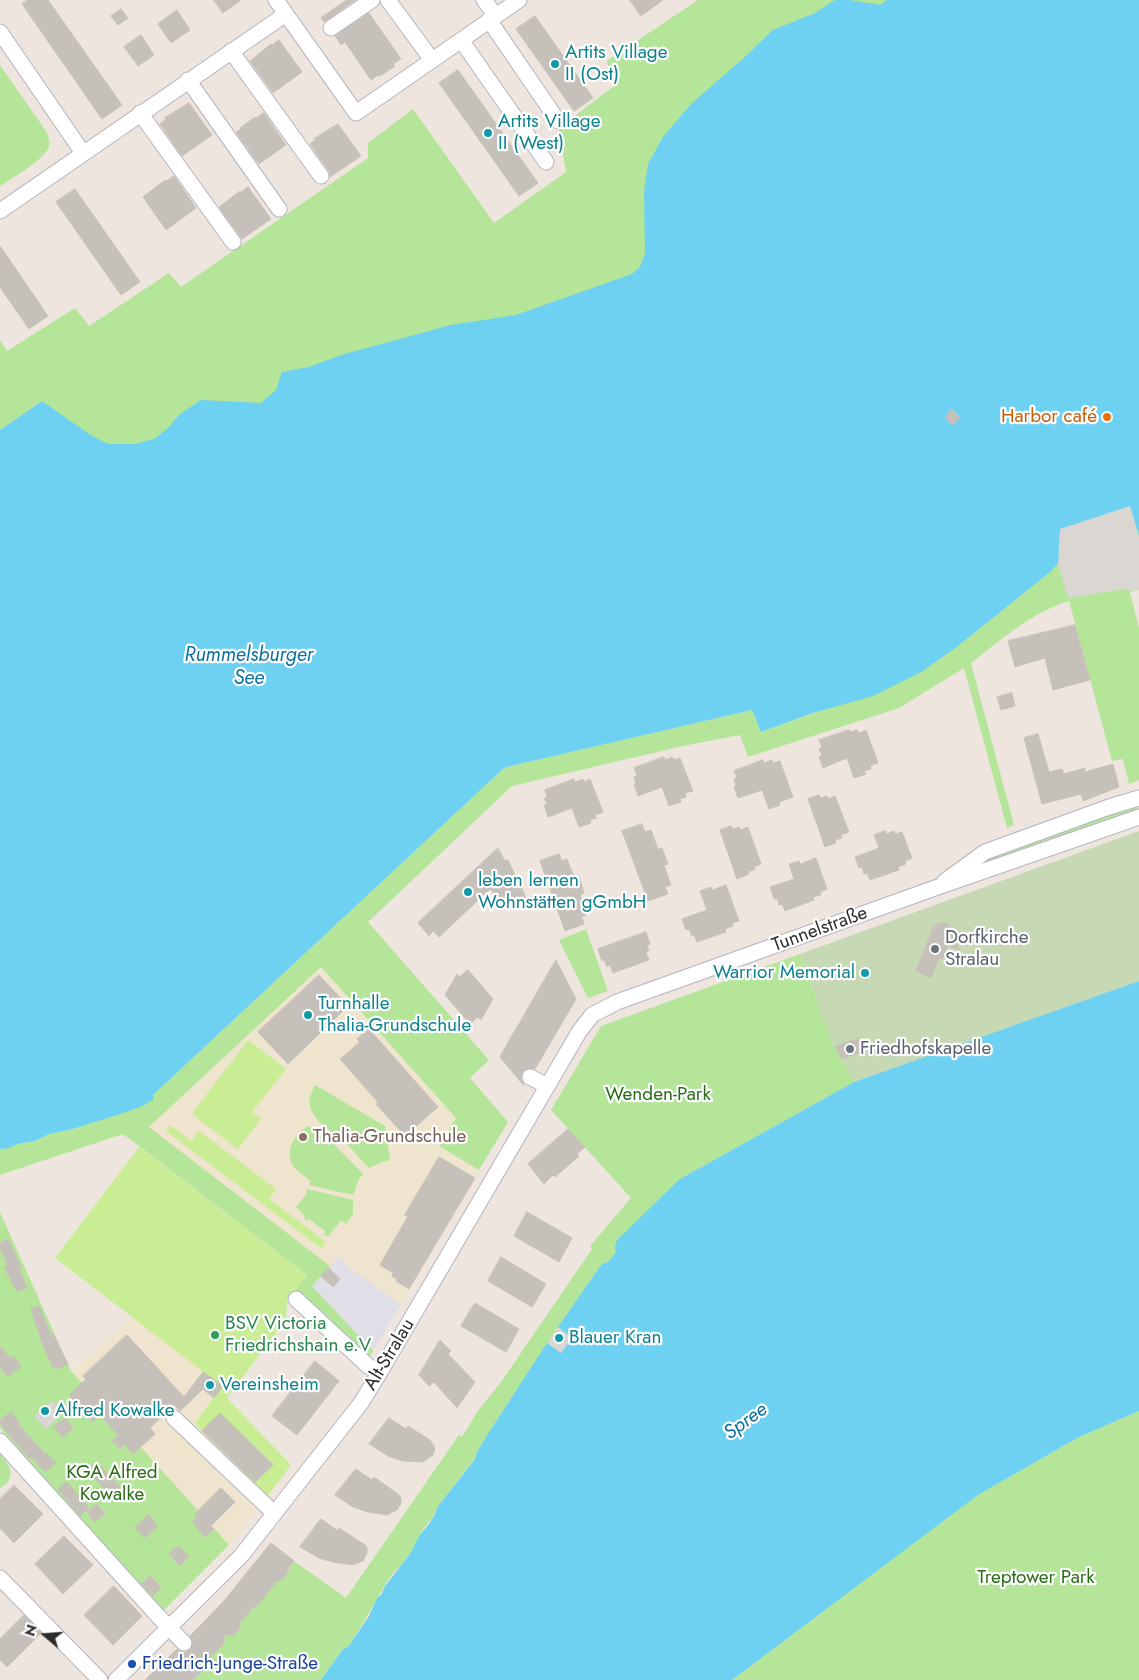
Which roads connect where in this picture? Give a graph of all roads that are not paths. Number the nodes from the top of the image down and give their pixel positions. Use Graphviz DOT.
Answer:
graph roads {
  1 [pos="276,0"];
  2 [pos="372,0"];
  3 [pos="388,0"];
  4 [pos="484,0"];
  5 [pos="519,0"];
  6 [pos="286,14"];
  7 [pos="492,18"];
  8 [pos="331,28"];
  9 [pos="0,32"];
  10 [pos="460,40"];
  11 [pos="231,51"];
  12 [pos="432,60"];
  13 [pos="188,80"];
  14 [pos="140,113"];
  15 [pos="558,121"];
  16 [pos="83,153"];
  17 [pos="546,162"];
  18 [pos="321,176"];
  19 [pos="279,209"];
  20 [pos="0,211"];
  21 [pos="233,242"];
  22 [pos="1139,798"];
  23 [pos="1139,817"];
  24 [pos="935,888"];
  25 [pos="592,1015"];
  26 [pos="530,1077"];
  27 [pos="547,1086"];
  28 [pos="296,1299"];
  29 [pos="380,1372"];
  30 [pos="174,1418"];
  31 [pos="0,1441"];
  32 [pos="274,1513"];
  33 [pos="0,1578"];
  34 [pos="169,1628"];
  35 [pos="184,1643"];
  36 [pos="100,1680"];
  37 [pos="116,1680"];
  1 -- 6 [label="street"];
  2 -- 8 [label="street"];
  3 -- 12 [label="street"];
  4 -- 7 [label="street"];
  5 -- 7 [label="street"];
  6 -- 11 [label="street"];
  6 -- 12 [label="street"];
  7 -- 10 [label="street"];
  7 -- 15 [label="street"];
  9 -- 16 [label="street"];
  10 -- 12 [label="street"];
  10 -- 17 [label="street"];
  11 -- 13 [label="street"];
  11 -- 18 [label="street"];
  13 -- 14 [label="street"];
  13 -- 19 [label="street"];
  14 -- 16 [label="street"];
  14 -- 21 [label="street"];
  16 -- 20 [label="street"];
  22 -- 24 [label="street, Tunnelstraße"];
  23 -- 24 [label="street, Tunnelstraße"];
  24 -- 25 [label="street, Tunnelstraße"];
  25 -- 27 [label="street, Alt-Stralau"];
  26 -- 27 [label="street"];
  27 -- 29 [label="street, Alt-Stralau"];
  28 -- 29 [label="street"];
  29 -- 32 [label="street, Alt-Stralau"];
  30 -- 32 [label="street"];
  31 -- 34 [label="street"];
  32 -- 34 [label="street, Alt-Stralau"];
  33 -- 36 [label="street"];
  34 -- 35 [label="street"];
  34 -- 37 [label="street, Alt-Stralau"];
}
